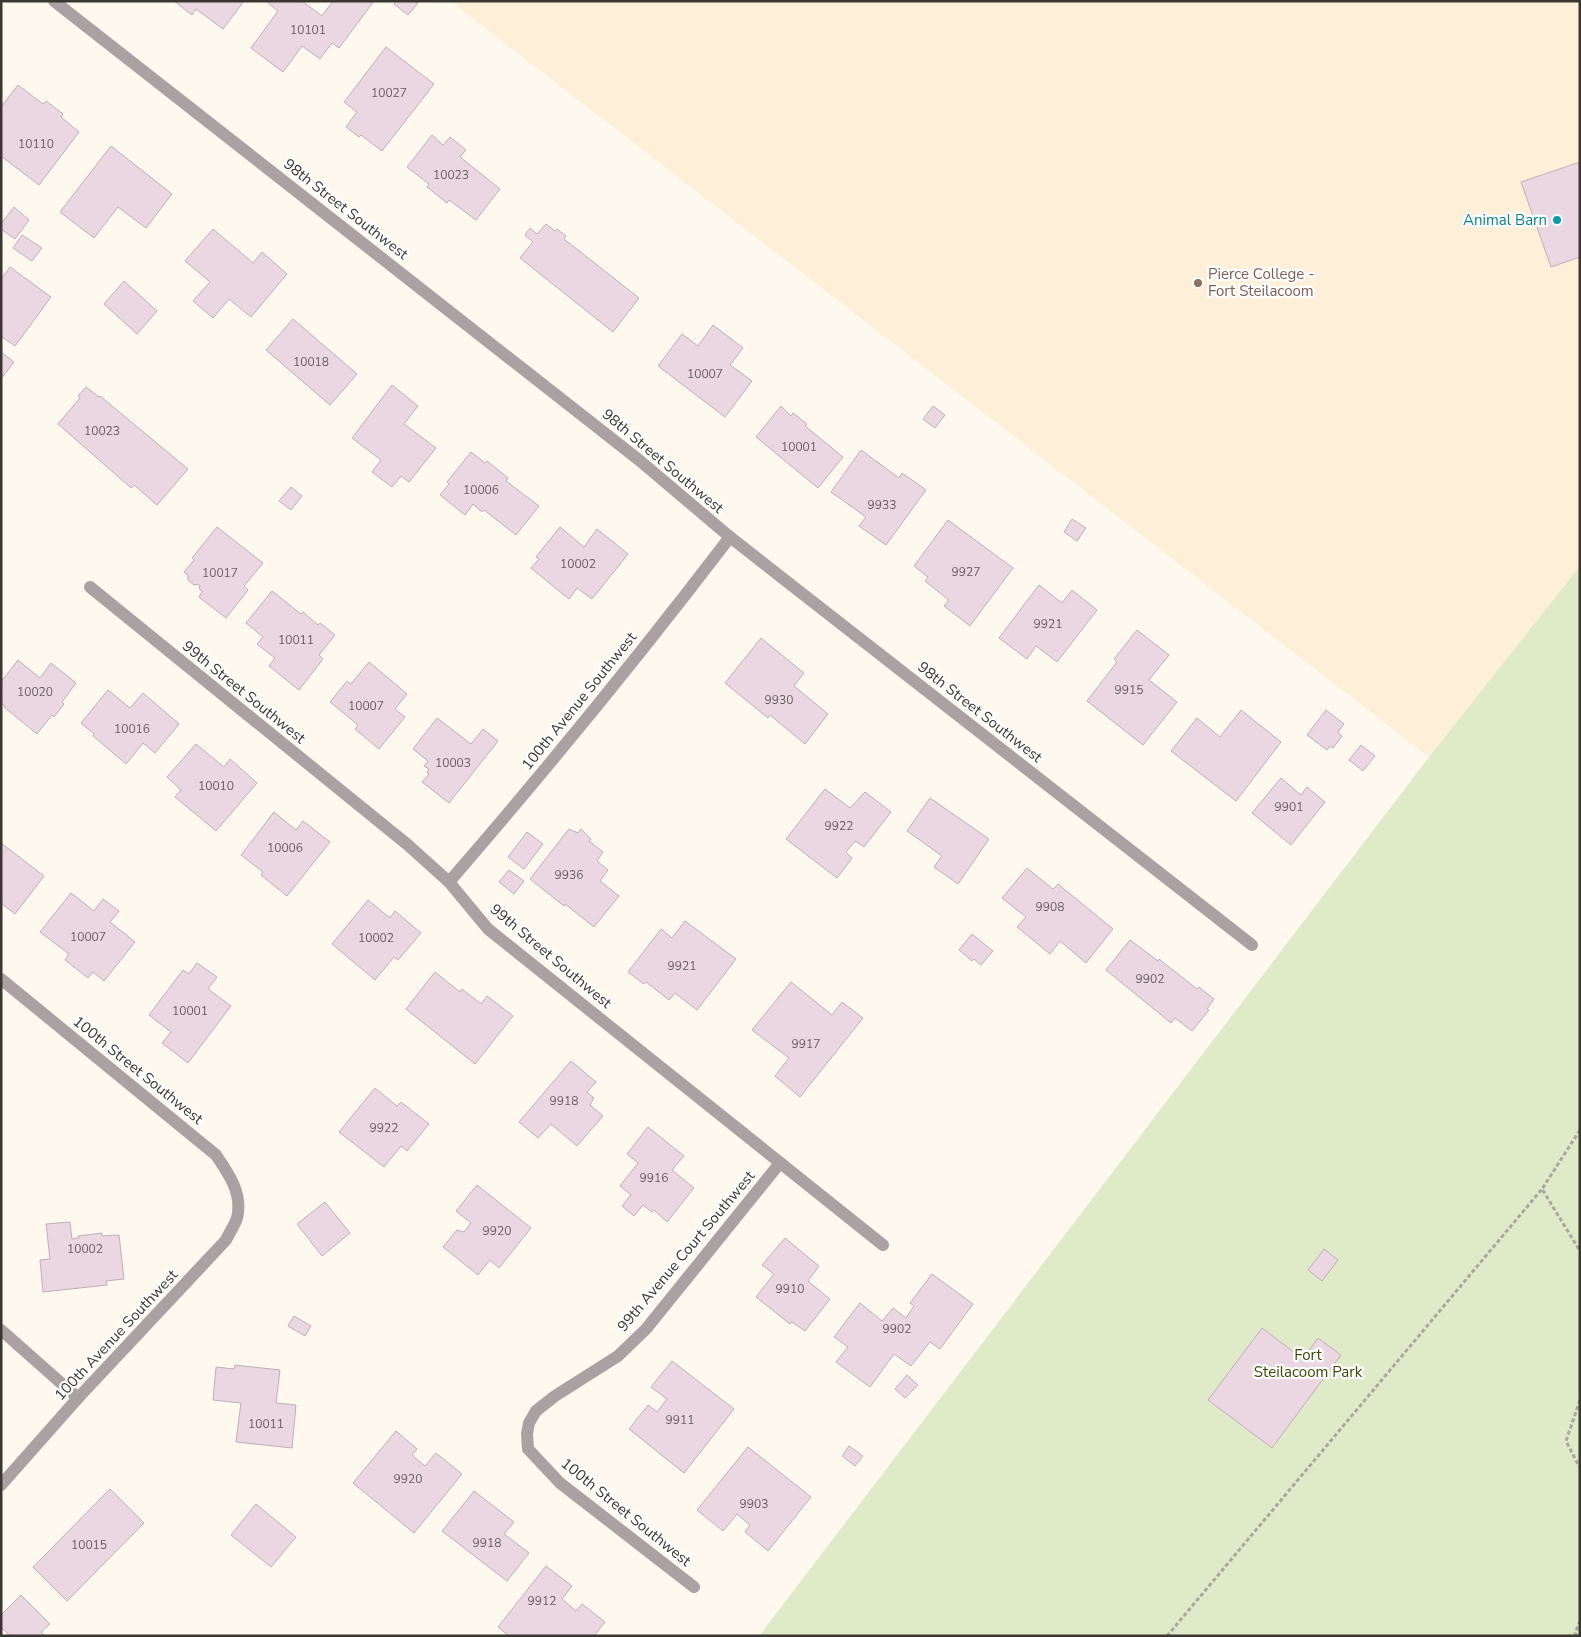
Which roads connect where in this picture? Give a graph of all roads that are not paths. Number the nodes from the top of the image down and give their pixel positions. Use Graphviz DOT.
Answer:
graph roads {
  1 [pos="54,1"];
  2 [pos="730,537"];
  3 [pos="90,587"];
  4 [pos="449,882"];
  5 [pos="1252,945"];
  6 [pos="1,979"];
  7 [pos="780,1163"];
  8 [pos="239,1198"];
  9 [pos="883,1245"];
  10 [pos="1,1330"];
  11 [pos="78,1398"];
  12 [pos="527,1434"];
  13 [pos="1,1485"];
  14 [pos="694,1588"];
  1 -- 2 [label="street, 98th Street Southwest"];
  2 -- 4 [label="street, 100th Avenue Southwest"];
  2 -- 5 [label="street, 98th Street Southwest"];
  3 -- 4 [label="street, 99th Street Southwest"];
  4 -- 7 [label="street, 99th Street Southwest"];
  6 -- 8 [label="street, 100th Street Southwest"];
  7 -- 9 [label="street, 99th Street Southwest"];
  7 -- 12 [label="street, 99th Avenue Court Southwest"];
  8 -- 11 [label="street, 100th Avenue Southwest"];
  10 -- 11 [label="street"];
  11 -- 13 [label="street, 100th Avenue Southwest"];
  12 -- 14 [label="street, 100th Street Southwest"];
}
